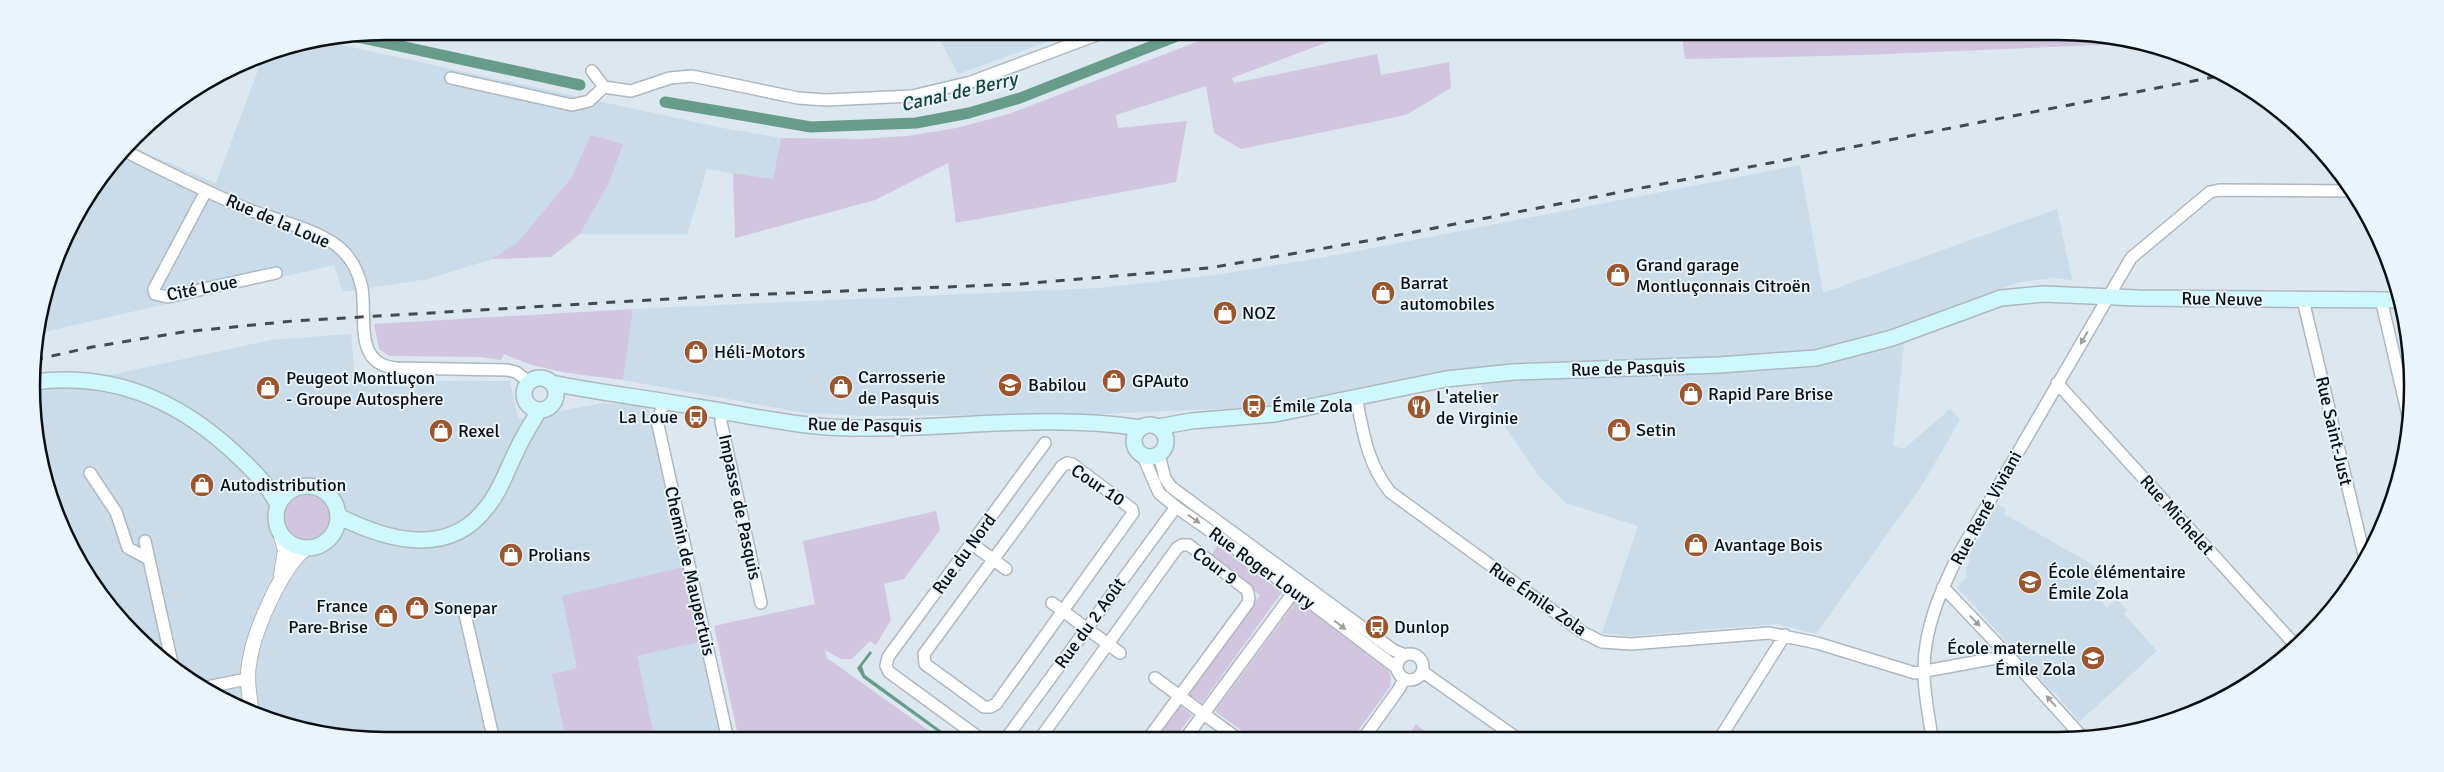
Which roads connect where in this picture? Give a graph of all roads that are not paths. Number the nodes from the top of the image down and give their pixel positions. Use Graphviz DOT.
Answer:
graph roads {
  1 [pos="1083,40"];
  2 [pos="592,71"];
  3 [pos="451,78"];
  4 [pos="604,87"];
  5 [pos="130,153"];
  6 [pos="206,191"];
  7 [pos="2344,191"];
  8 [pos="276,273"];
  9 [pos="2044,294"];
  10 [pos="2108,296"];
  11 [pos="2303,300"];
  12 [pos="2381,300"];
  13 [pos="2393,300"];
  14 [pos="40,382"];
  15 [pos="529,382"];
  16 [pos="552,383"];
  17 [pos="2057,384"];
  18 [pos="597,393"];
  19 [pos="2404,394"];
  20 [pos="1356,396"];
  21 [pos="555,400"];
  22 [pos="663,401"];
  23 [pos="534,408"];
  24 [pos="722,411"];
  25 [pos="1207,420"];
  26 [pos="1158,427"];
  27 [pos="1137,435"];
  28 [pos="1045,443"];
  29 [pos="1162,449"];
  30 [pos="1143,456"];
  31 [pos="253,469"];
  32 [pos="90,473"];
  33 [pos="294,488"];
  34 [pos="278,504"];
  35 [pos="1176,507"];
  36 [pos="338,516"];
  37 [pos="374,534"];
  38 [pos="282,536"];
  39 [pos="331,537"];
  40 [pos="145,541"];
  41 [pos="972,544"];
  42 [pos="305,548"];
  43 [pos="2363,549"];
  44 [pos="149,559"];
  45 [pos="993,560"];
  46 [pos="1006,570"];
  47 [pos="281,578"];
  48 [pos="1297,587"];
  49 [pos="1943,587"];
  50 [pos="760,603"];
  51 [pos="1052,603"];
  52 [pos="1063,611"];
  53 [pos="465,614"];
  54 [pos="1086,628"];
  55 [pos="1785,635"];
  56 [pos="2292,641"];
  57 [pos="1107,644"];
  58 [pos="1120,653"];
  59 [pos="1404,655"];
  60 [pos="2007,656"];
  61 [pos="171,657"];
  62 [pos="1397,668"];
  63 [pos="1924,671"];
  64 [pos="1423,672"];
  65 [pos="1155,678"];
  66 [pos="248,679"];
  67 [pos="1404,679"];
  68 [pos="213,686"];
  69 [pos="1180,696"];
  70 [pos="251,705"];
  71 [pos="1204,714"];
  72 [pos="2077,731"];
  73 [pos="492,732"];
  74 [pos="726,732"];
  75 [pos="971,732"];
  76 [pos="1011,732"];
  77 [pos="1045,732"];
  78 [pos="1153,732"];
  79 [pos="1190,732"];
  80 [pos="1228,732"];
  81 [pos="1368,732"];
  82 [pos="1508,732"];
  83 [pos="1724,732"];
  84 [pos="1931,732"];
  1 -- 4 [label="street"];
  2 -- 4 [label="street"];
  3 -- 4 [label="street"];
  5 -- 6 [label="street, Rue de la Loue"];
  6 -- 8 [label="street, Cité Loue"];
  6 -- 15 [label="street, Rue de la Loue"];
  7 -- 10 [label="street, Rue René Viviani"];
  9 -- 10 [label="main road, Rue Neuve"];
  9 -- 20 [label="main road, Rue de Pasquis"];
  10 -- 11 [label="main road, Rue Neuve"];
  10 -- 17 [label="street, Rue René Viviani, one-way"];
  11 -- 12 [label="main road, Rue Neuve"];
  11 -- 43 [label="street, Rue Saint-Just"];
  12 -- 13 [label="main road, Rue Neuve"];
  12 -- 19 [label="street"];
  14 -- 31 [label="main road"];
  15 -- 16 [label="main road"];
  15 -- 23 [label="main road"];
  16 -- 18 [label="main road, Rue de Pasquis"];
  16 -- 21 [label="main road"];
  17 -- 49 [label="street, Rue René Viviani"];
  17 -- 56 [label="street, Rue Michelet"];
  18 -- 21 [label="main road, Rue de Pasquis"];
  18 -- 22 [label="main road, Rue de Pasquis"];
  20 -- 25 [label="main road, Rue de Pasquis"];
  20 -- 55 [label="street, Rue Émile Zola"];
  21 -- 23 [label="main road"];
  22 -- 24 [label="main road, Rue de Pasquis"];
  22 -- 74 [label="street, Chemin de Maupertuis"];
  23 -- 37 [label="main road"];
  24 -- 27 [label="main road, Rue de Pasquis"];
  24 -- 50 [label="street, Impasse de Pasquis"];
  25 -- 26 [label="main road, Rue de Pasquis"];
  25 -- 29 [label="main road, Rue de Pasquis"];
  26 -- 27 [label="main road"];
  26 -- 29 [label="main road"];
  27 -- 30 [label="main road"];
  28 -- 41 [label="street, Rue du Nord"];
  29 -- 30 [label="main road"];
  29 -- 48 [label="street, Rue Roger Loury"];
  30 -- 35 [label="street, Rue Roger Loury"];
  31 -- 33 [label="main road"];
  31 -- 34 [label="main road"];
  32 -- 44 [label="street"];
  33 -- 34 [label="main road"];
  33 -- 36 [label="main road"];
  34 -- 38 [label="main road"];
  35 -- 48 [label="street, Rue Roger Loury, one-way"];
  35 -- 54 [label="street, Rue du 2 Août"];
  36 -- 37 [label="main road"];
  36 -- 39 [label="main road"];
  37 -- 39 [label="main road"];
  38 -- 42 [label="main road"];
  38 -- 47 [label="street"];
  39 -- 42 [label="main road"];
  40 -- 44 [label="street"];
  41 -- 45 [label="street"];
  41 -- 75 [label="street, Rue du Nord"];
  42 -- 47 [label="street"];
  44 -- 61 [label="street"];
  45 -- 46 [label="street"];
  45 -- 52 [label="street, Cour 10"];
  45 -- 52 [label="street, Cour 10"];
  47 -- 66 [label="street"];
  48 -- 59 [label="street, Rue Roger Loury"];
  48 -- 62 [label="street, Rue Roger Loury, one-way"];
  48 -- 71 [label="street"];
  49 -- 60 [label="street, one-way"];
  49 -- 63 [label="street, Rue René Viviani"];
  51 -- 52 [label="street"];
  52 -- 54 [label="street"];
  53 -- 73 [label="street"];
  54 -- 57 [label="street"];
  54 -- 76 [label="street, Rue du 2 Août"];
  55 -- 63 [label="street, Rue Émile Zola"];
  55 -- 83 [label="street"];
  57 -- 58 [label="street"];
  57 -- 69 [label="street, Cour 9"];
  57 -- 77 [label="street, Cour 9"];
  59 -- 62 [label="street"];
  59 -- 64 [label="street, Rue Roger Loury"];
  60 -- 63 [label="street, Rue Émile Zola"];
  72 -- 60 [label="street, one-way"];
  62 -- 67 [label="street, Rue Roger Loury"];
  63 -- 84 [label="street, Rue René Viviani"];
  64 -- 67 [label="street"];
  64 -- 82 [label="street, Rue Roger Loury"];
  65 -- 69 [label="street"];
  66 -- 68 [label="street"];
  66 -- 70 [label="street"];
  67 -- 81 [label="street"];
  69 -- 71 [label="street"];
  69 -- 78 [label="street, Cour 9"];
  71 -- 79 [label="street"];
  71 -- 80 [label="street"];
}
